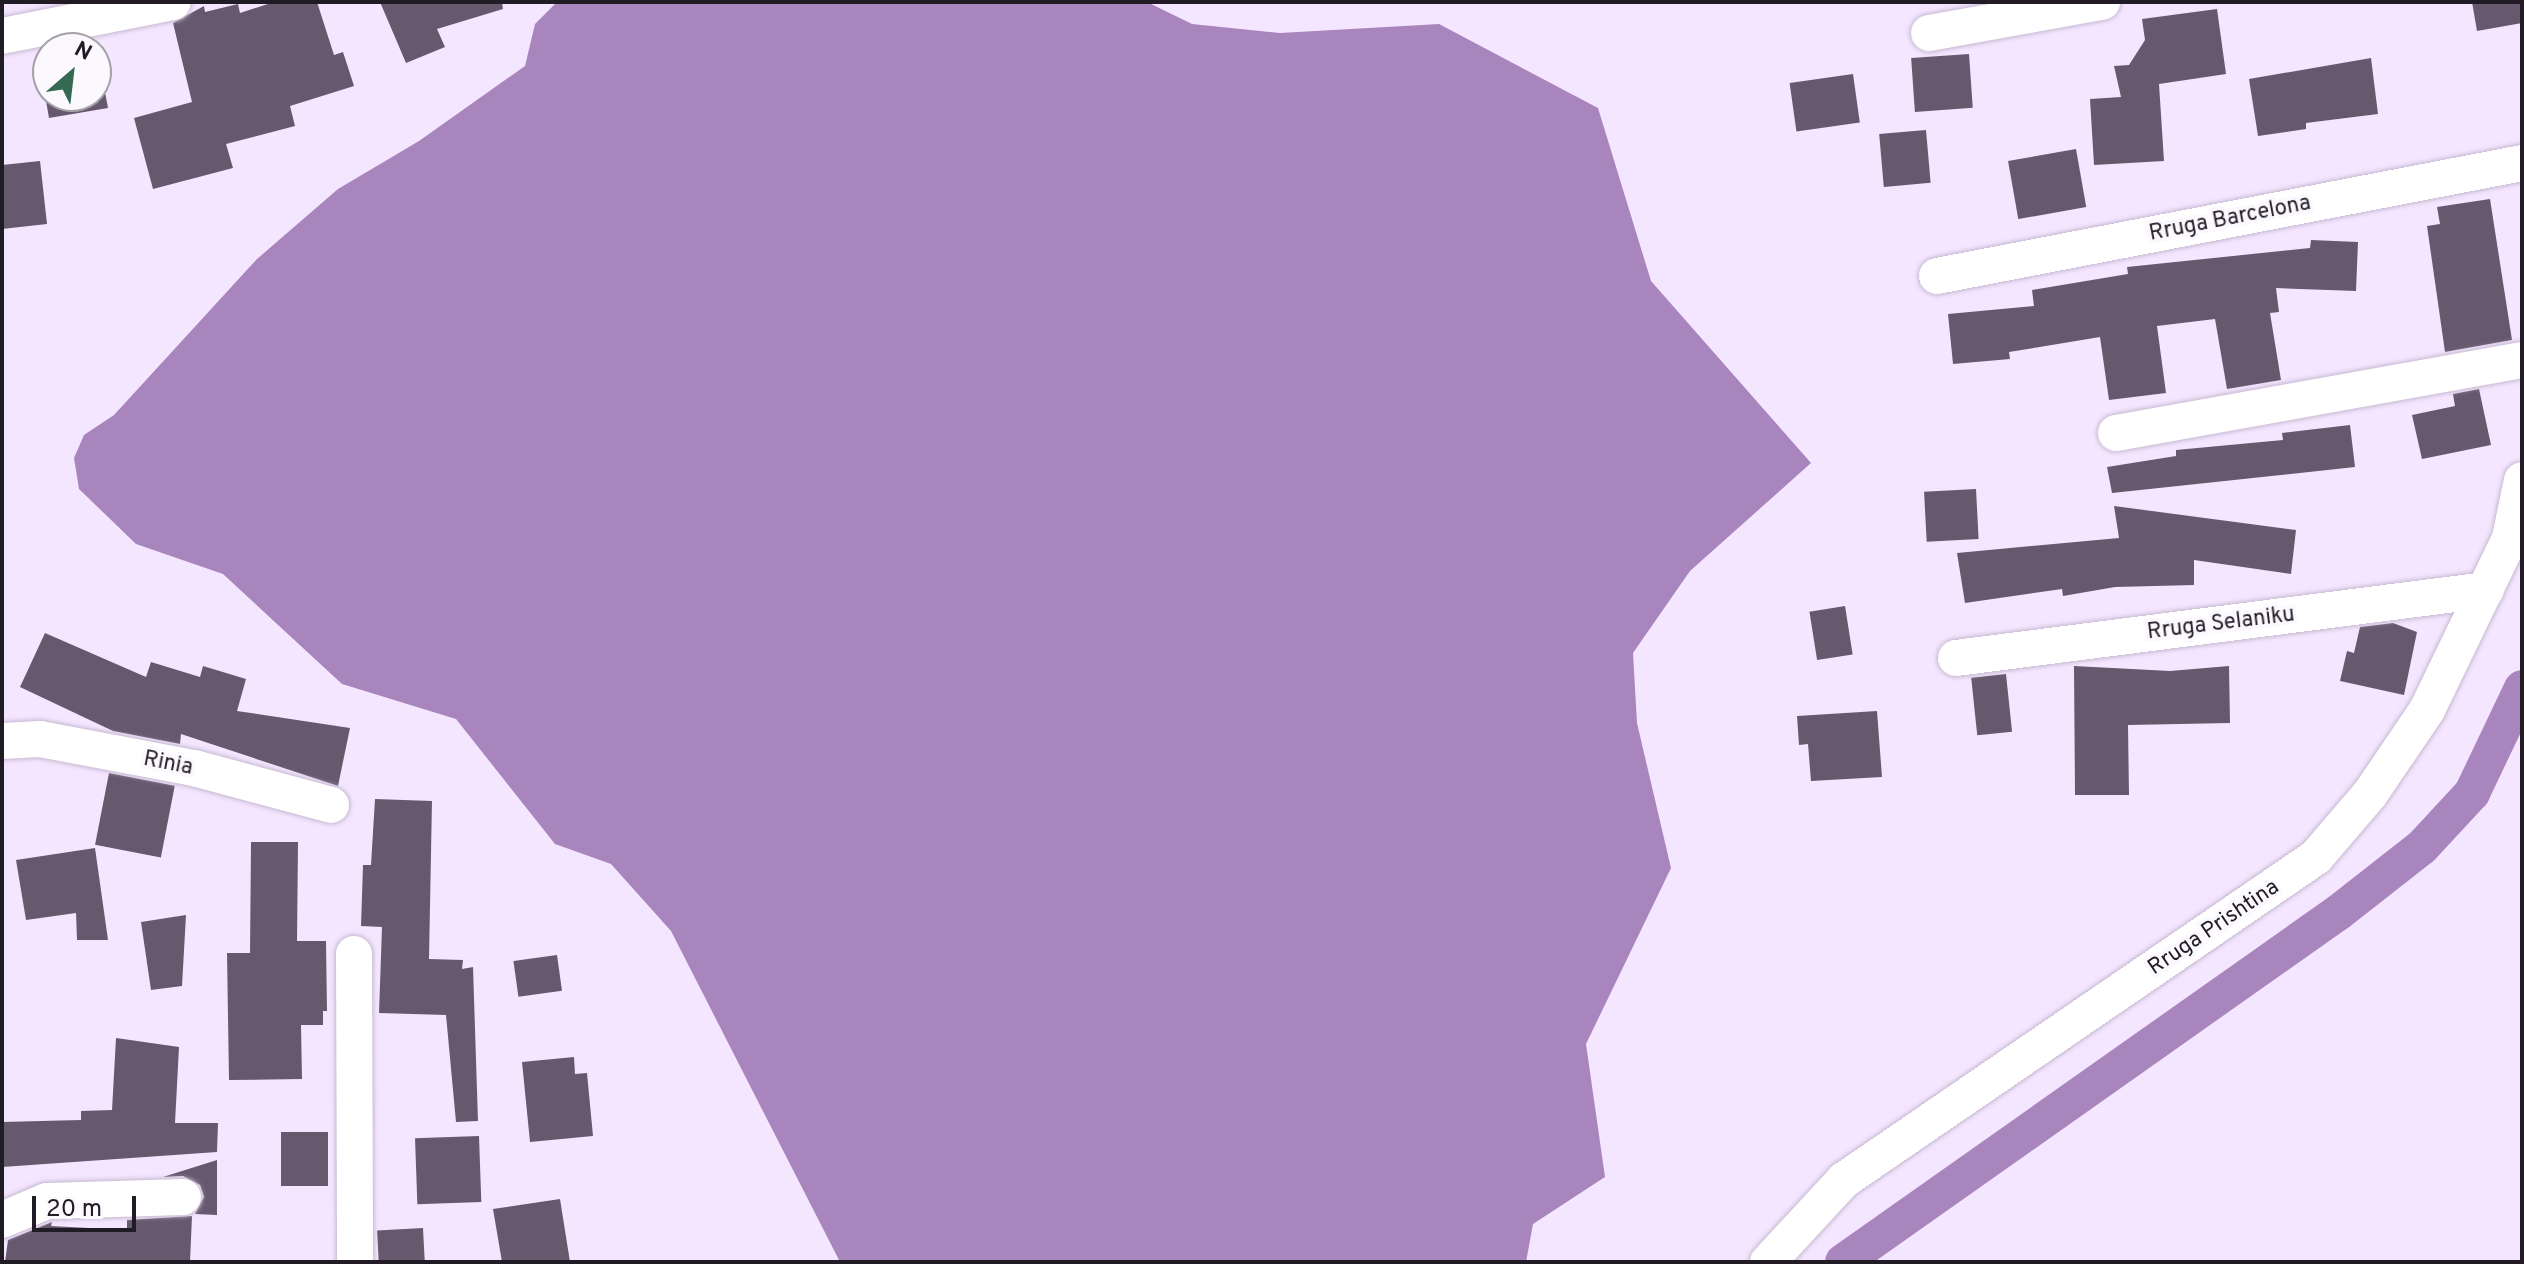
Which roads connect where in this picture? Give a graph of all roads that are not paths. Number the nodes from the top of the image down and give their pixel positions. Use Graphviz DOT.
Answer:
graph roads {
  1 [pos="173,2"];
  2 [pos="2102,2"];
  3 [pos="1929,33"];
  4 [pos="2,36"];
  5 [pos="2522,163"];
  6 [pos="1937,276"];
  7 [pos="2522,360"];
  8 [pos="2116,433"];
  9 [pos="2522,480"];
  10 [pos="2486,590"];
  11 [pos="1956,658"];
  12 [pos="2,741"];
  13 [pos="331,805"];
  14 [pos="354,954"];
  15 [pos="183,1197"];
  16 [pos="2,1220"];
  17 [pos="355,1262"];
  18 [pos="1768,1262"];
  1 -- 4 [label="street"];
  2 -- 3 [label="street"];
  5 -- 6 [label="street, Rruga Barcelona"];
  7 -- 8 [label="street"];
  9 -- 10 [label="street, Rruga Prishtina"];
  10 -- 11 [label="street, Rruga Selaniku"];
  10 -- 18 [label="street, Rruga Prishtina"];
  12 -- 13 [label="street, Rinia"];
  14 -- 17 [label="street"];
  15 -- 16 [label="street"];
}
